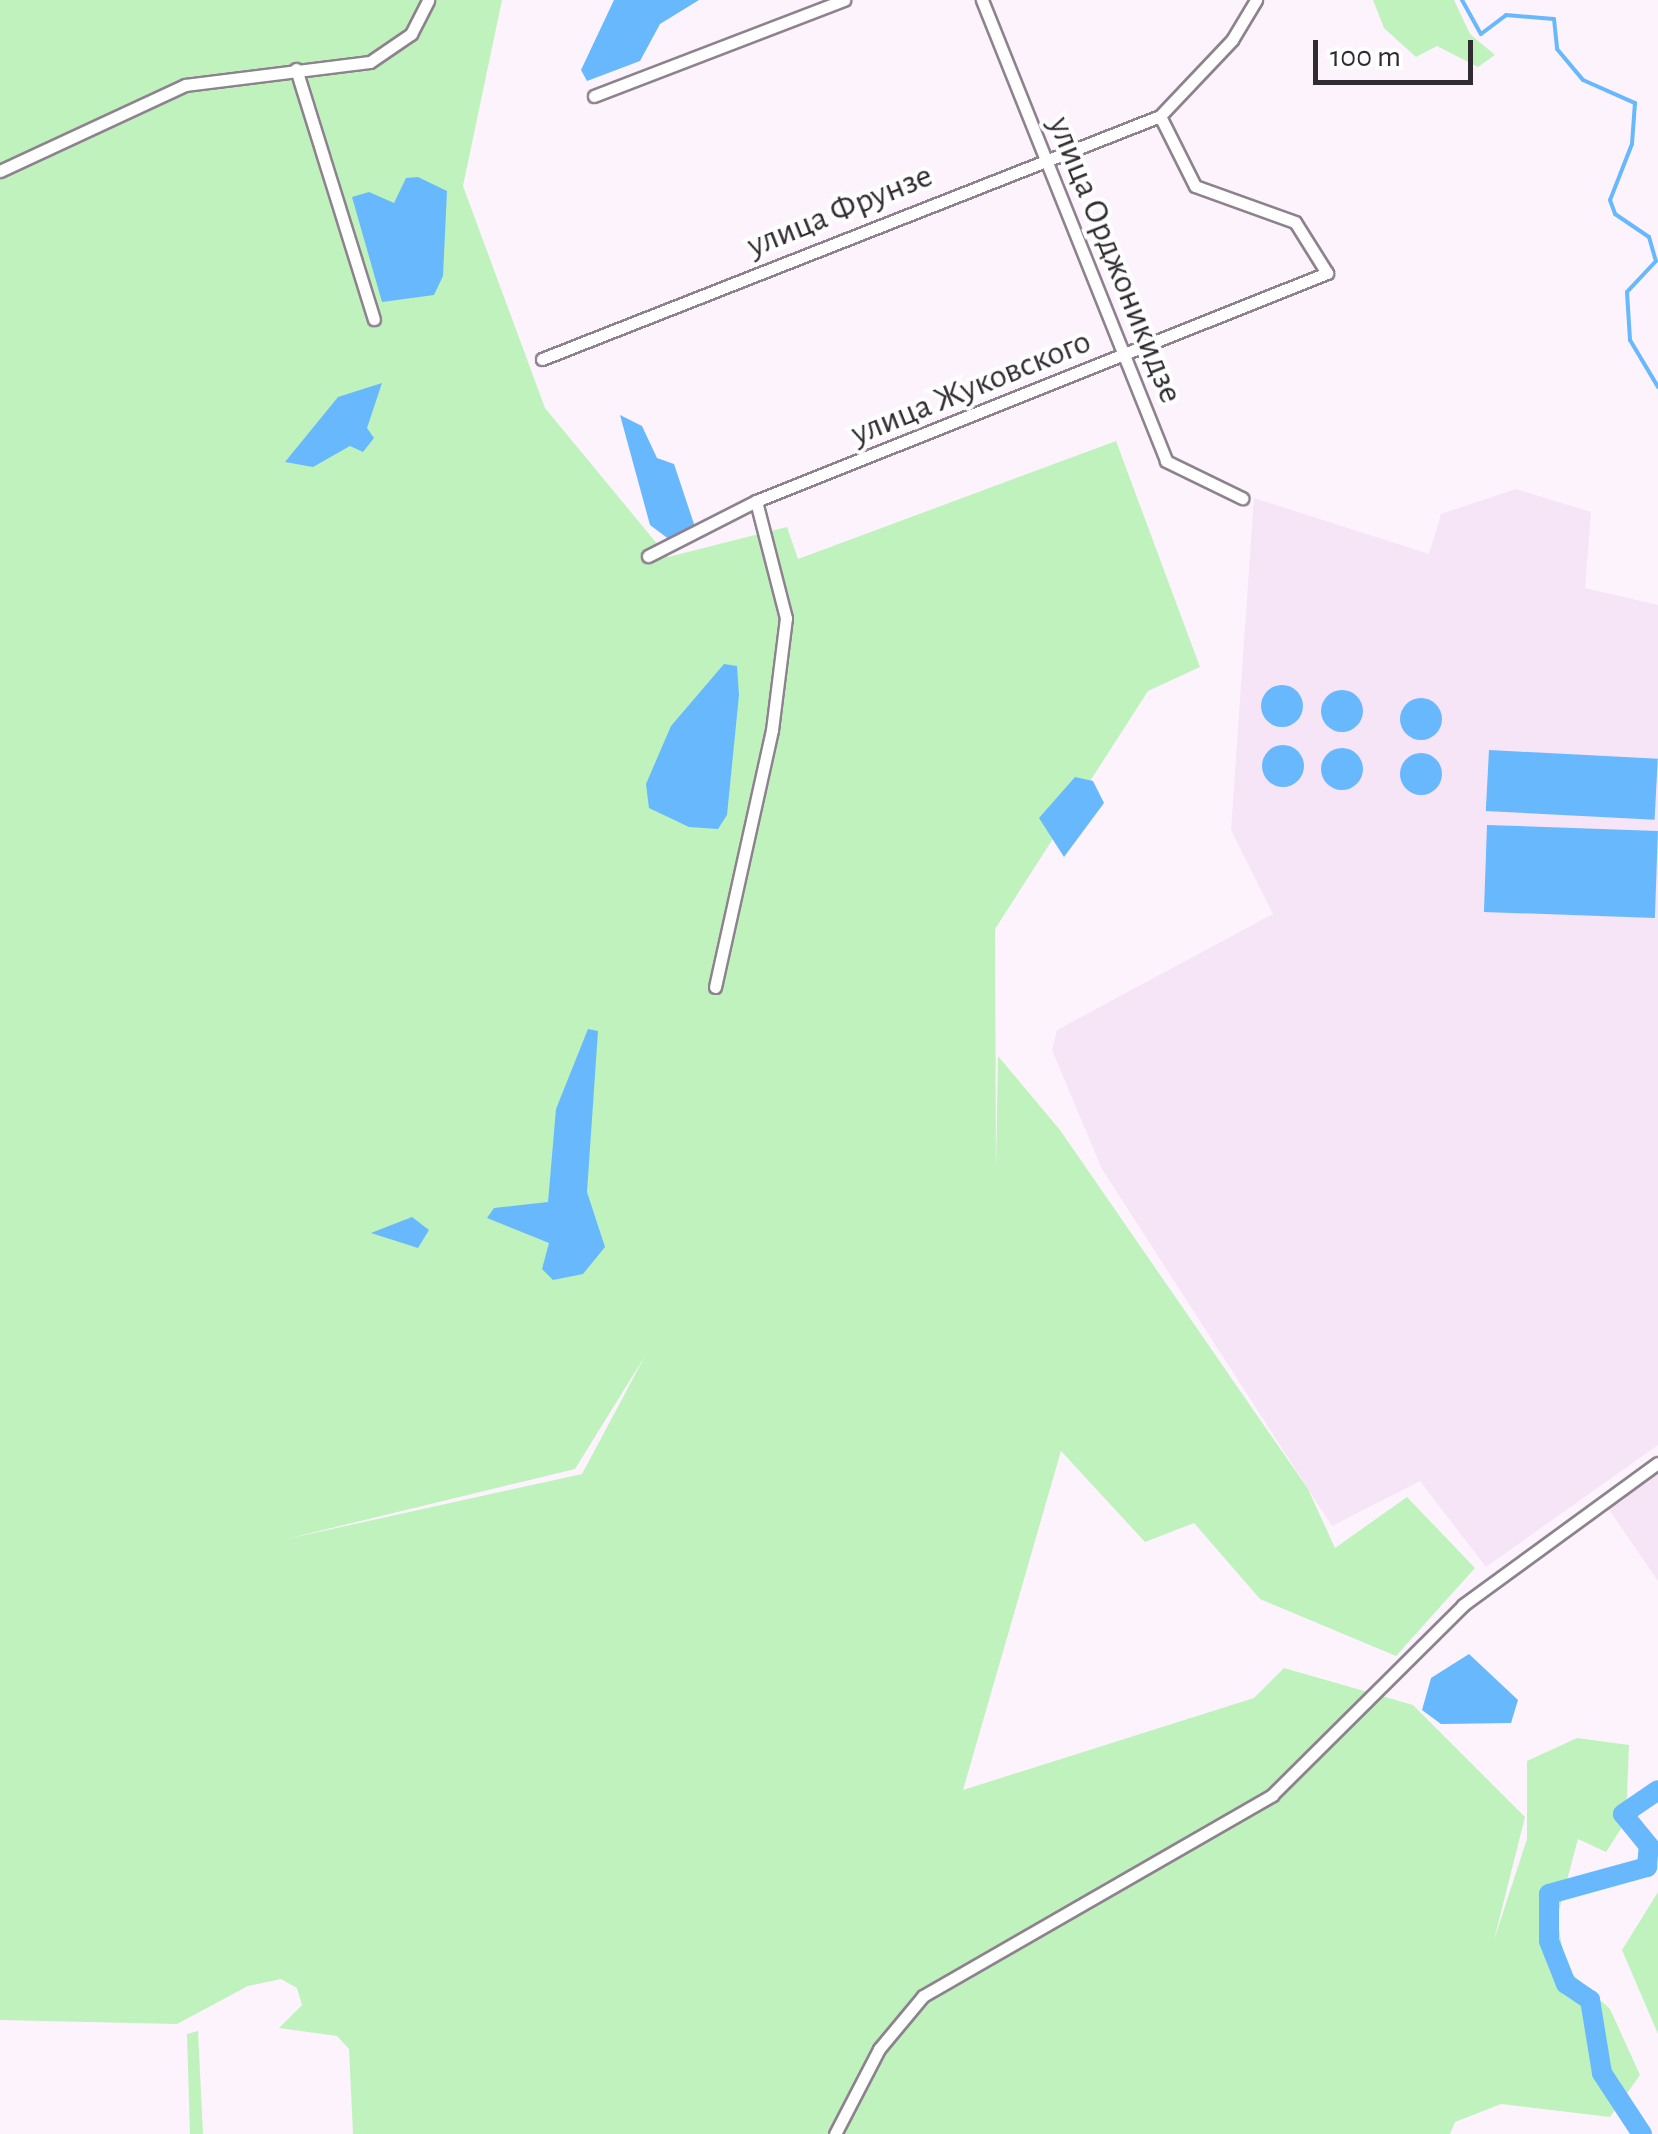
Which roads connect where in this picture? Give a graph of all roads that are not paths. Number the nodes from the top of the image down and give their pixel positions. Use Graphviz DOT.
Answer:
graph roads {
  1 [pos="428,0"];
  2 [pos="844,0"];
  3 [pos="982,0"];
  4 [pos="1256,0"];
  5 [pos="296,69"];
  6 [pos="594,96"];
  7 [pos="1160,116"];
  8 [pos="1047,158"];
  9 [pos="0,171"];
  10 [pos="374,319"];
  11 [pos="1123,356"];
  12 [pos="542,359"];
  13 [pos="1242,498"];
  14 [pos="756,502"];
  15 [pos="648,556"];
  16 [pos="715,987"];
  17 [pos="1658,1464"];
  18 [pos="835,2134"];
  1 -- 5 [label="street"];
  2 -- 6 [label="street"];
  3 -- 8 [label="street, улица Орджоникидзе"];
  4 -- 7 [label="street"];
  5 -- 9 [label="street"];
  5 -- 10 [label="street"];
  7 -- 8 [label="street, улица Фрунзе"];
  7 -- 11 [label="street, улица Жуковского"];
  8 -- 11 [label="street, улица Орджоникидзе"];
  8 -- 12 [label="street, улица Фрунзе"];
  11 -- 13 [label="street, улица Орджоникидзе"];
  11 -- 14 [label="street, улица Жуковского"];
  14 -- 15 [label="street, улица Жуковского"];
  14 -- 16 [label="street"];
  17 -- 18 [label="street"];
}
